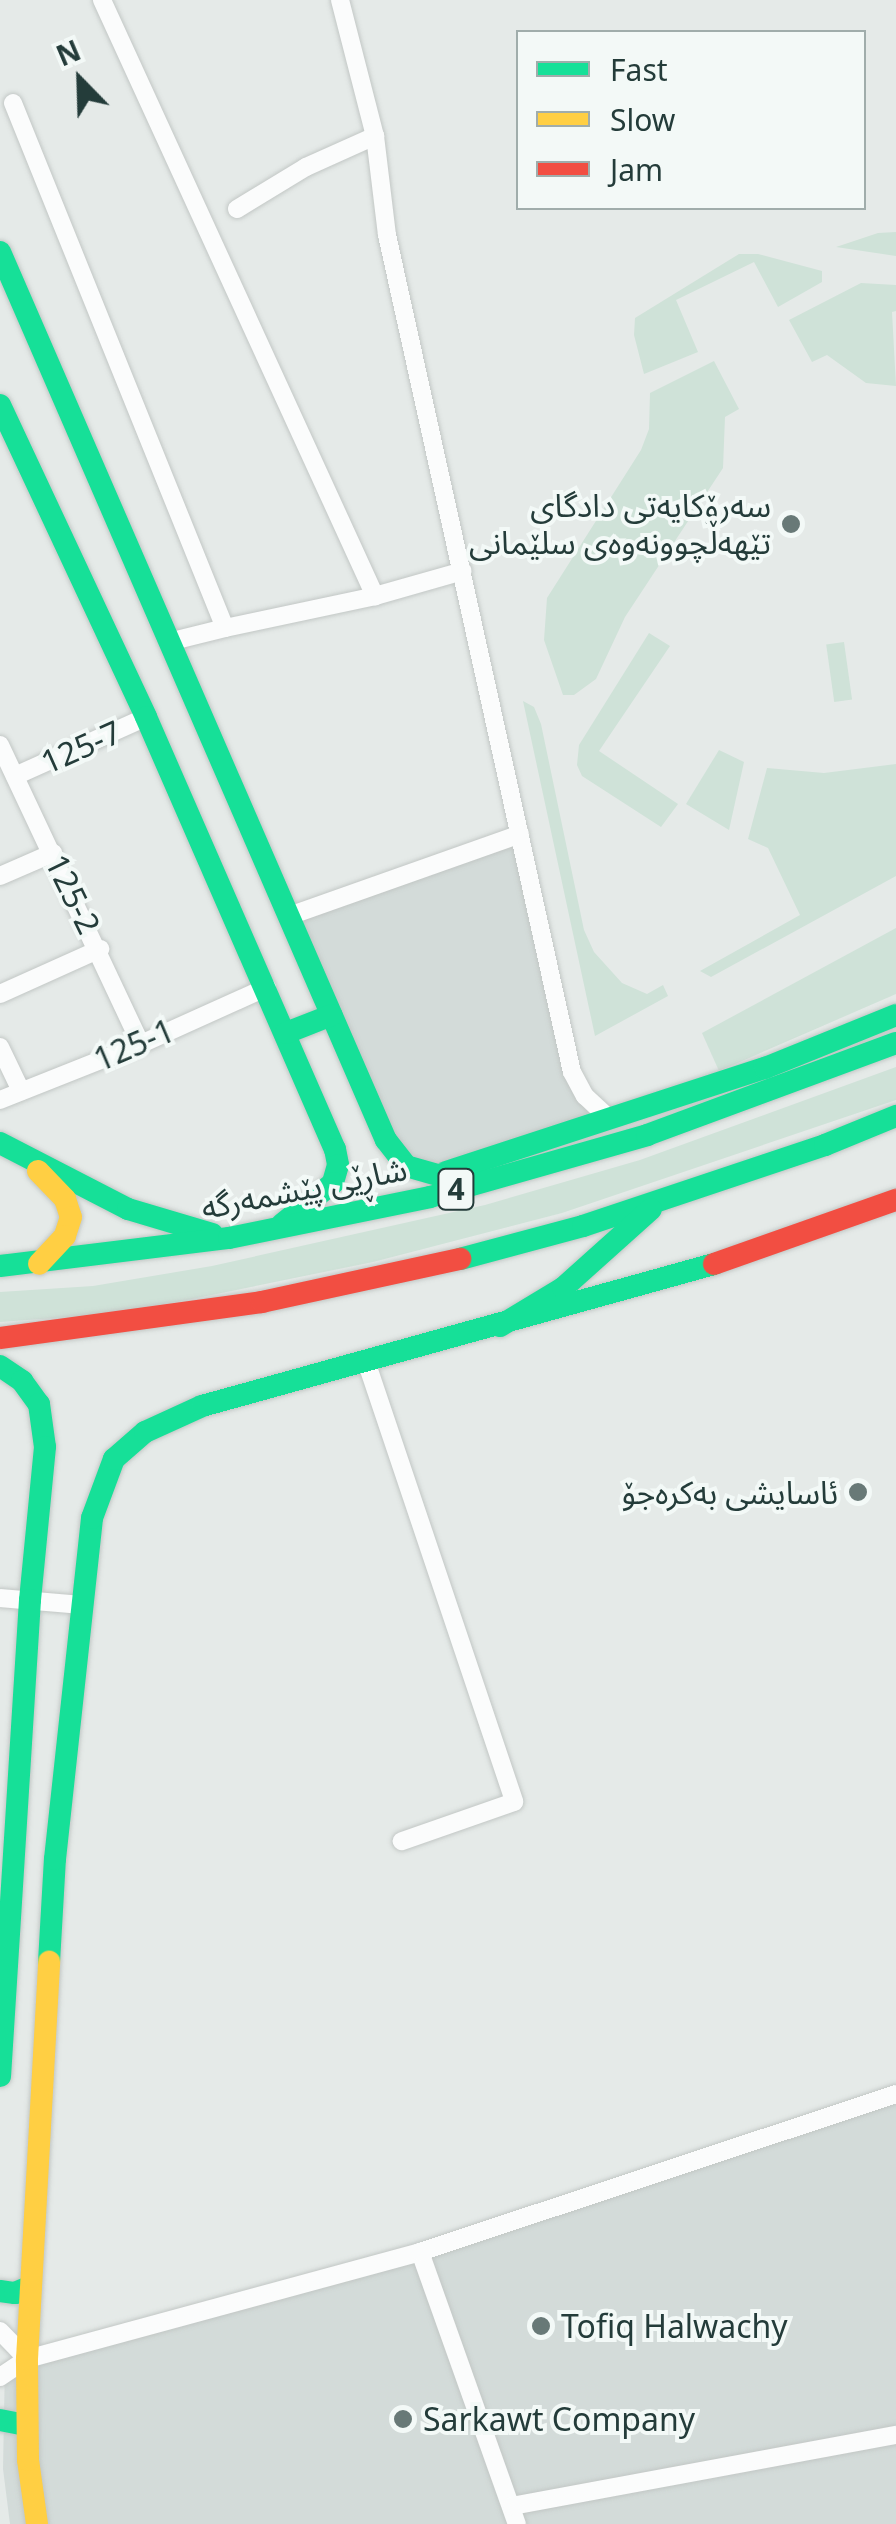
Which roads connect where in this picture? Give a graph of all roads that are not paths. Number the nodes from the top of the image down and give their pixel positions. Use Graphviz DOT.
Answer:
graph roads {
  1 [pos="102,0"];
  2 [pos="340,0"];
  3 [pos="13,103"];
  4 [pos="374,136"];
  5 [pos="237,209"];
  6 [pos="0,252"];
  7 [pos="2,414"];
  8 [pos="464,571"];
  9 [pos="375,596"];
  10 [pos="226,628"];
  11 [pos="173,641"];
  12 [pos="146,717"];
  13 [pos="0,745"];
  14 [pos="15,776"];
  15 [pos="520,834"];
  16 [pos="53,853"];
  17 [pos="0,876"];
  18 [pos="289,916"];
  19 [pos="100,950"];
  20 [pos="267,987"];
  21 [pos="0,994"];
  22 [pos="332,1015"];
  23 [pos="896,1015"];
  24 [pos="286,1032"];
  25 [pos="141,1044"];
  26 [pos="896,1044"];
  27 [pos="0,1046"];
  28 [pos="20,1091"];
  29 [pos="0,1100"];
  30 [pos="896,1116"];
  31 [pos="610,1120"];
  32 [pos="0,1143"];
  33 [pos="21,1155"];
  34 [pos="432,1176"];
  35 [pos="475,1184"];
  36 [pos="672,1196"];
  37 [pos="896,1200"];
  38 [pos="341,1217"];
  39 [pos="274,1229"];
  40 [pos="229,1238"];
  41 [pos="39,1264"];
  42 [pos="0,1266"];
  43 [pos="500,1326"];
  44 [pos="0,1338"];
  45 [pos="366,1361"];
  46 [pos="0,1366"];
  47 [pos="0,1598"];
  48 [pos="30,1600"];
  49 [pos="82,1605"];
  50 [pos="402,1841"];
  51 [pos="0,2076"];
  52 [pos="896,2094"];
  53 [pos="420,2252"];
  54 [pos="29,2288"];
  55 [pos="0,2291"];
  56 [pos="0,2331"];
  57 [pos="26,2359"];
  58 [pos="0,2377"];
  59 [pos="0,2420"];
  60 [pos="26,2425"];
  61 [pos="896,2435"];
  62 [pos="515,2515"];
  63 [pos="37,2524"];
  1 -- 9 [label="street"];
  2 -- 4 [label="street"];
  3 -- 10 [label="street"];
  4 -- 5 [label="street"];
  4 -- 8 [label="street"];
  6 -- 11 [label="main road"];
  7 -- 12 [label="main road"];
  8 -- 9 [label="street"];
  8 -- 15 [label="street"];
  9 -- 10 [label="street"];
  10 -- 11 [label="street"];
  11 -- 18 [label="main road"];
  12 -- 14 [label="street, 125-7"];
  12 -- 20 [label="main road"];
  13 -- 14 [label="street, 125-2"];
  14 -- 16 [label="street, 125-2"];
  15 -- 18 [label="street"];
  15 -- 31 [label="street"];
  16 -- 17 [label="street"];
  16 -- 19 [label="street, 125-2"];
  18 -- 22 [label="main road"];
  19 -- 21 [label="street"];
  19 -- 25 [label="street, 125-2"];
  20 -- 24 [label="main road"];
  20 -- 25 [label="street, 125-1"];
  22 -- 24 [label="main road"];
  22 -- 34 [label="main road"];
  23 -- 31 [label="main road"];
  24 -- 39 [label="main road"];
  25 -- 28 [label="street, 125-1"];
  26 -- 35 [label="main road, شاڕێی پێشمەرگە / 4"];
  27 -- 28 [label="street"];
  28 -- 29 [label="street, 125-1"];
  30 -- 36 [label="main road, 4"];
  31 -- 34 [label="main road"];
  32 -- 33 [label="main road"];
  33 -- 40 [label="main road"];
  33 -- 41 [label="main road"];
  34 -- 35 [label="main road"];
  34 -- 38 [label="main road"];
  35 -- 38 [label="main road, شاڕێی پێشمەرگە / 4"];
  36 -- 43 [label="main road"];
  36 -- 44 [label="main road, 4"];
  37 -- 43 [label="main road"];
  38 -- 39 [label="main road, شاڕێی پێشمەرگە / 4"];
  39 -- 40 [label="main road, شاڕێی پێشمەرگە / 4"];
  40 -- 41 [label="main road, شاڕێی پێشمەرگە / 4"];
  41 -- 42 [label="main road, شاڕێی پێشمەرگە / 4"];
  43 -- 45 [label="main road"];
  45 -- 49 [label="main road"];
  45 -- 50 [label="street"];
  46 -- 48 [label="main road"];
  47 -- 48 [label="street"];
  48 -- 49 [label="street"];
  48 -- 51 [label="main road"];
  49 -- 54 [label="main road"];
  52 -- 53 [label="street"];
  53 -- 57 [label="street"];
  53 -- 62 [label="street"];
  54 -- 55 [label="main road"];
  54 -- 57 [label="main road"];
  56 -- 57 [label="street"];
  57 -- 58 [label="street"];
  57 -- 60 [label="main road"];
  59 -- 60 [label="main road"];
  60 -- 63 [label="main road"];
  61 -- 62 [label="street"];
}
